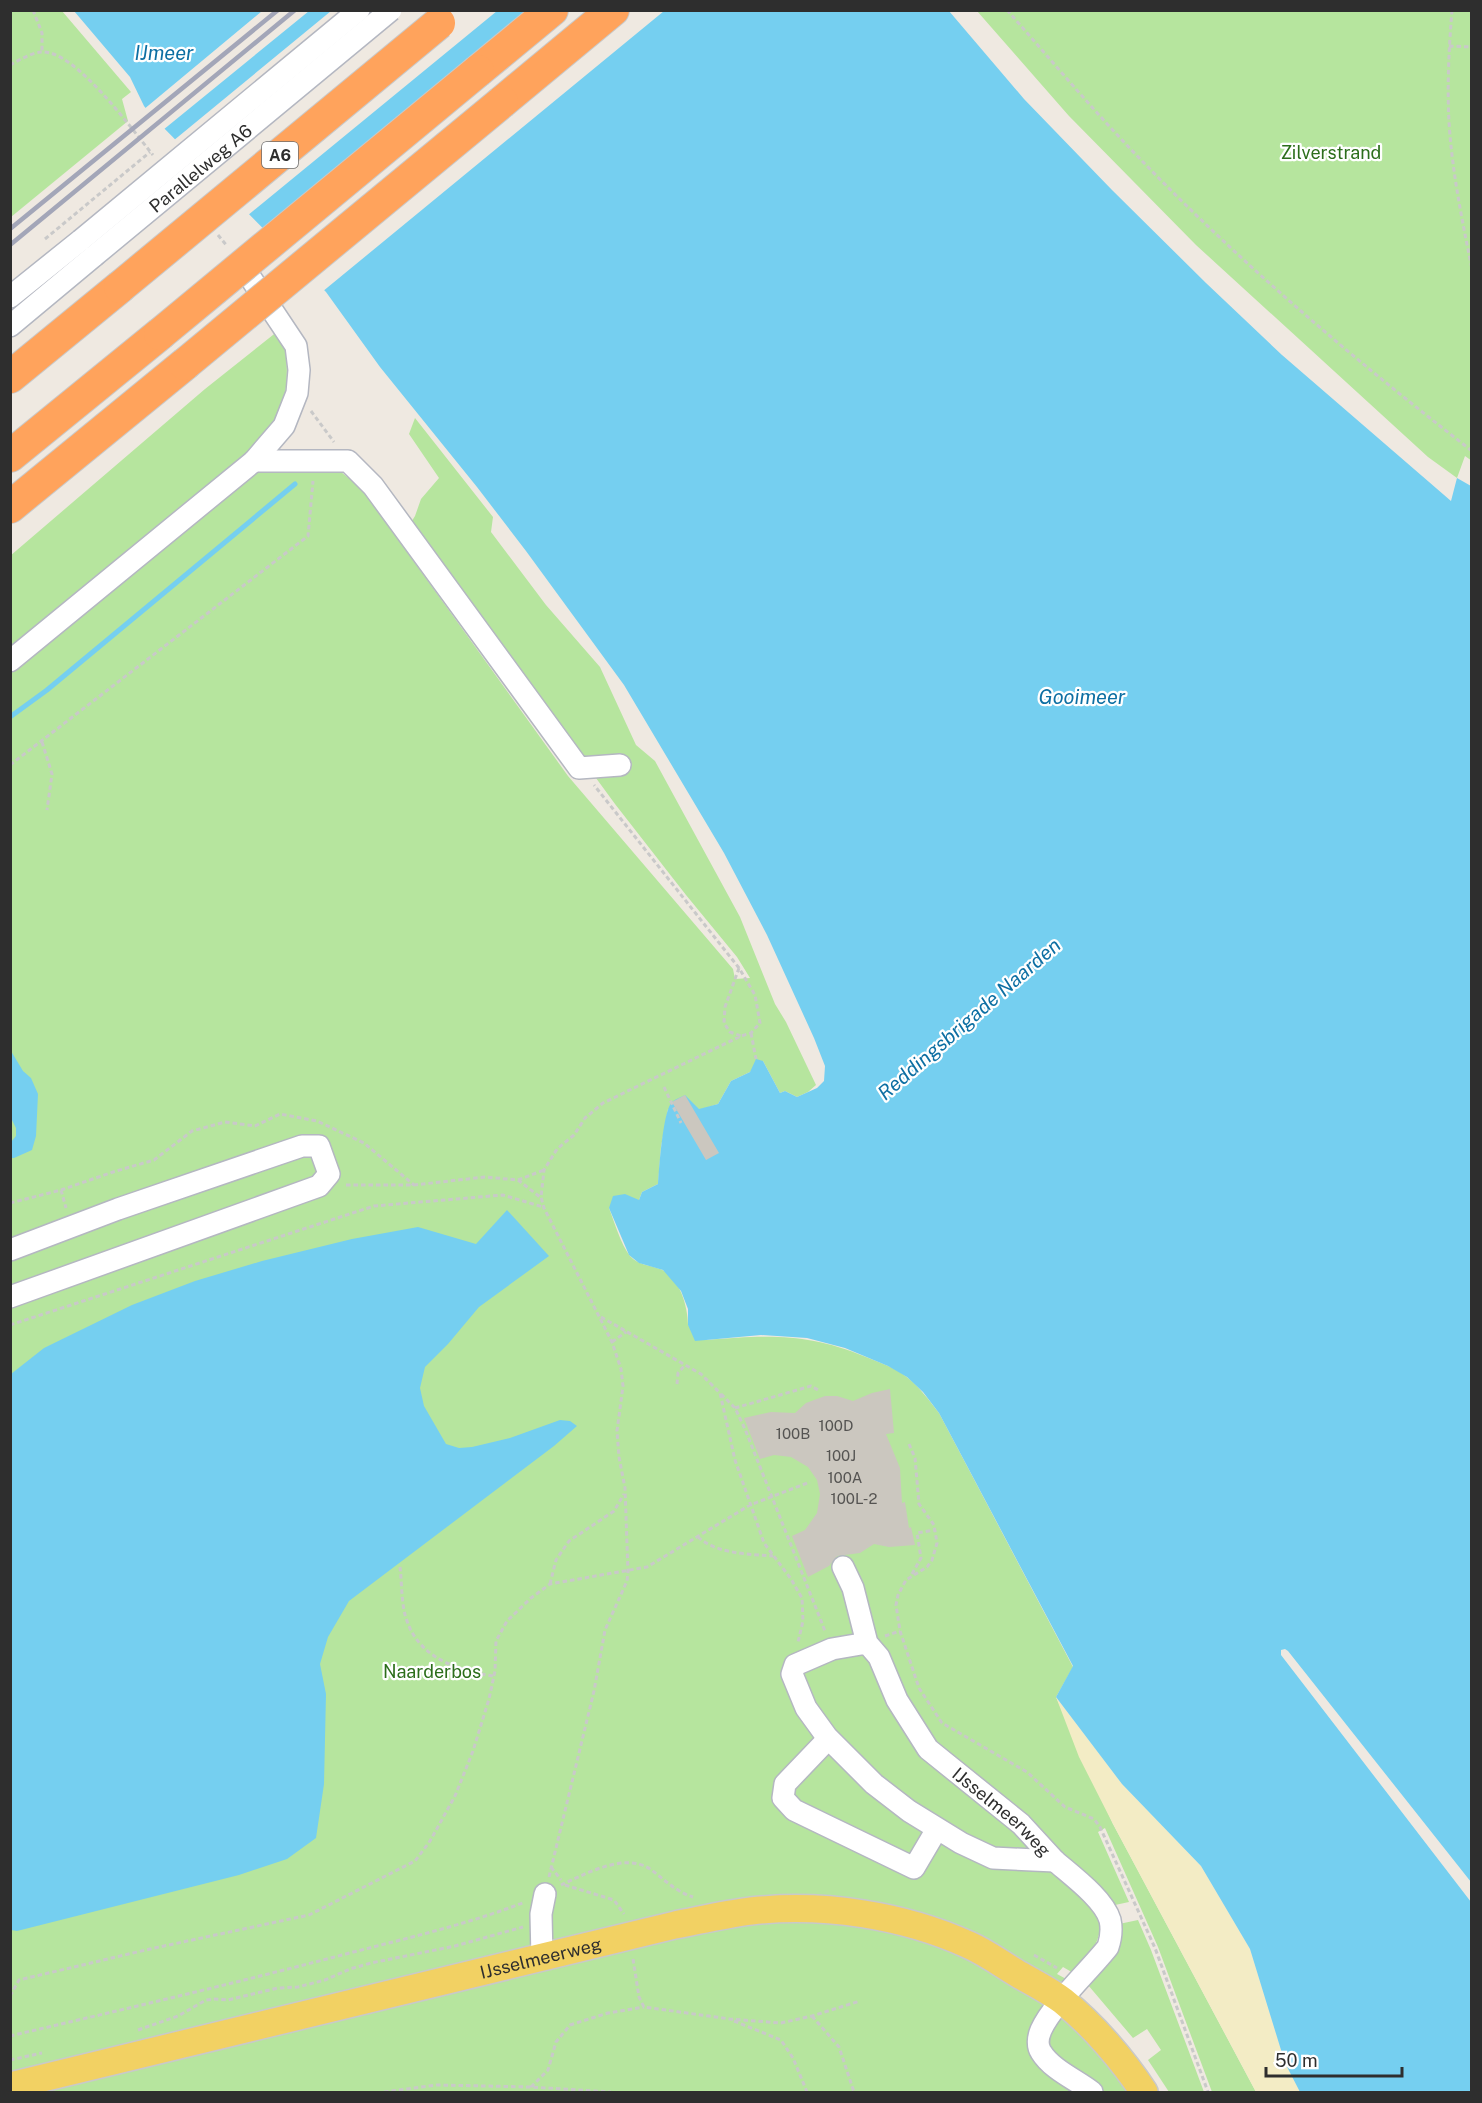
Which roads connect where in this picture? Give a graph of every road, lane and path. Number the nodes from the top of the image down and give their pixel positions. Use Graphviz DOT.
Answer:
graph roads {
  1 [pos="33,10"];
  2 [pos="359,10"];
  3 [pos="391,10"];
  4 [pos="454,10"];
  5 [pos="552,10"];
  6 [pos="613,10"];
  7 [pos="1007,10"];
  8 [pos="1452,10"];
  9 [pos="1449,46"];
  10 [pos="1472,46"];
  11 [pos="42,52"];
  12 [pos="10,64"];
  13 [pos="150,152"];
  14 [pos="158,161"];
  15 [pos="217,234"];
  16 [pos="45,239"];
  17 [pos="88,248"];
  18 [pos="240,262"];
  19 [pos="1472,268"];
  20 [pos="10,297"];
  21 [pos="10,326"];
  22 [pos="10,377"];
  23 [pos="297,393"];
  24 [pos="1472,451"];
  25 [pos="10,456"];
  26 [pos="254,461"];
  27 [pos="315,461"];
  28 [pos="348,461"];
  29 [pos="10,507"];
  30 [pos="10,661"];
  31 [pos="42,742"];
  32 [pos="10,765"];
  33 [pos="620,765"];
  34 [pos="579,768"];
  35 [pos="46,810"];
  36 [pos="739,968"];
  37 [pos="751,1033"];
  38 [pos="741,1036"];
  39 [pos="756,1059"];
  40 [pos="664,1088"];
  41 [pos="681,1123"];
  42 [pos="544,1170"];
  43 [pos="329,1174"];
  44 [pos="518,1180"];
  45 [pos="414,1185"];
  46 [pos="541,1197"];
  47 [pos="10,1203"];
  48 [pos="544,1208"];
  49 [pos="10,1250"];
  50 [pos="10,1297"];
  51 [pos="599,1316"];
  52 [pos="10,1325"];
  53 [pos="626,1332"];
  54 [pos="612,1342"];
  55 [pos="685,1365"];
  56 [pos="677,1384"];
  57 [pos="818,1390"];
  58 [pos="720,1394"];
  59 [pos="735,1408"];
  60 [pos="909,1444"];
  61 [pos="810,1482"];
  62 [pos="625,1492"];
  63 [pos="772,1497"];
  64 [pos="750,1505"];
  65 [pos="935,1530"];
  66 [pos="698,1537"];
  67 [pos="773,1556"];
  68 [pos="400,1567"];
  69 [pos="843,1567"];
  70 [pos="628,1572"];
  71 [pos="911,1576"];
  72 [pos="550,1584"];
  73 [pos="900,1631"];
  74 [pos="867,1643"];
  75 [pos="832,1649"];
  76 [pos="795,1665"];
  77 [pos="494,1677"];
  78 [pos="828,1738"];
  79 [pos="937,1829"];
  80 [pos="1055,1861"];
  81 [pos="551,1867"];
  82 [pos="545,1894"];
  83 [pos="530,1924"];
  84 [pos="630,1937"];
  85 [pos="542,1958"];
  86 [pos="10,1996"];
  87 [pos="1062,2000"];
  88 [pos="860,2001"];
  89 [pos="644,2007"];
  90 [pos="812,2016"];
  91 [pos="730,2019"];
  92 [pos="130,2032"];
  93 [pos="49,2052"];
  94 [pos="10,2060"];
  95 [pos="10,2086"];
  96 [pos="531,2087"];
  97 [pos="384,2092"];
  98 [pos="611,2092"];
  99 [pos="807,2092"];
  100 [pos="854,2092"];
  101 [pos="1092,2092"];
  102 [pos="1144,2092"];
  1 -- 11 [label="path"];
  2 -- 17 [label="street, bridge"];
  3 -- 17 [label="street, Parallelweg A6, bridge"];
  4 -- 22 [label="highway, A6, bridge"];
  5 -- 25 [label="highway, bridge"];
  6 -- 29 [label="highway, bridge"];
  7 -- 24 [label="path"];
  8 -- 9 [label="path"];
  9 -- 10 [label="path"];
  9 -- 19 [label="path"];
  11 -- 12 [label="path"];
  11 -- 13 [label="path"];
  13 -- 14 [label="path"];
  13 -- 16 [label="path"];
  15 -- 18 [label="path"];
  17 -- 20 [label="street"];
  17 -- 21 [label="street, Parallelweg A6"];
  18 -- 23 [label="street"];
  23 -- 26 [label="street"];
  23 -- 28 [label="path"];
  26 -- 27 [label="street"];
  26 -- 30 [label="street"];
  27 -- 28 [label="street"];
  27 -- 31 [label="path"];
  28 -- 34 [label="street"];
  31 -- 32 [label="path"];
  31 -- 35 [label="path"];
  33 -- 34 [label="street"];
  34 -- 36 [label="path"];
  36 -- 37 [label="path"];
  36 -- 38 [label="path"];
  37 -- 38 [label="path"];
  37 -- 39 [label="path"];
  38 -- 42 [label="path"];
  40 -- 41 [label="path"];
  42 -- 44 [label="path"];
  42 -- 46 [label="path"];
  43 -- 45 [label="path"];
  43 -- 49 [label="street"];
  43 -- 50 [label="street"];
  44 -- 45 [label="path"];
  44 -- 46 [label="path"];
  45 -- 47 [label="path"];
  46 -- 48 [label="path"];
  48 -- 51 [label="path"];
  48 -- 52 [label="path"];
  51 -- 53 [label="path"];
  51 -- 54 [label="path"];
  53 -- 54 [label="path"];
  53 -- 55 [label="path"];
  54 -- 62 [label="path"];
  55 -- 56 [label="path"];
  55 -- 58 [label="path"];
  57 -- 59 [label="path"];
  58 -- 59 [label="path"];
  58 -- 64 [label="path"];
  59 -- 63 [label="path"];
  60 -- 65 [label="path"];
  61 -- 63 [label="path"];
  62 -- 70 [label="path"];
  62 -- 72 [label="path"];
  63 -- 64 [label="path"];
  63 -- 75 [label="path"];
  64 -- 66 [label="path"];
  64 -- 67 [label="path"];
  65 -- 71 [label="path"];
  65 -- 71 [label="path"];
  66 -- 67 [label="path"];
  66 -- 70 [label="path"];
  67 -- 76 [label="path"];
  68 -- 77 [label="path"];
  69 -- 74 [label="street, IJsselmeerweg"];
  70 -- 72 [label="path"];
  70 -- 81 [label="path"];
  71 -- 73 [label="path"];
  72 -- 77 [label="path"];
  74 -- 75 [label="street"];
  74 -- 80 [label="street, IJsselmeerweg"];
  75 -- 76 [label="street"];
  76 -- 78 [label="street, IJsselmeerweg"];
  77 -- 86 [label="path"];
  78 -- 79 [label="street, IJsselmeerweg"];
  78 -- 79 [label="street"];
  79 -- 80 [label="street, IJsselmeerweg"];
  80 -- 87 [label="street, IJsselmeerweg"];
  81 -- 82 [label="path"];
  81 -- 84 [label="path"];
  82 -- 85 [label="street"];
  83 -- 92 [label="path"];
  84 -- 85 [label="main road, IJsselmeerweg"];
  84 -- 87 [label="main road, IJsselmeerweg"];
  84 -- 89 [label="path"];
  85 -- 95 [label="main road, IJsselmeerweg"];
  87 -- 101 [label="street, IJsselmeerweg"];
  87 -- 102 [label="main road, IJsselmeerweg"];
  88 -- 90 [label="path"];
  89 -- 91 [label="path"];
  89 -- 96 [label="path"];
  90 -- 91 [label="path"];
  90 -- 100 [label="path"];
  91 -- 99 [label="path"];
  93 -- 94 [label="path"];
  96 -- 97 [label="path"];
  96 -- 98 [label="path"];
}
